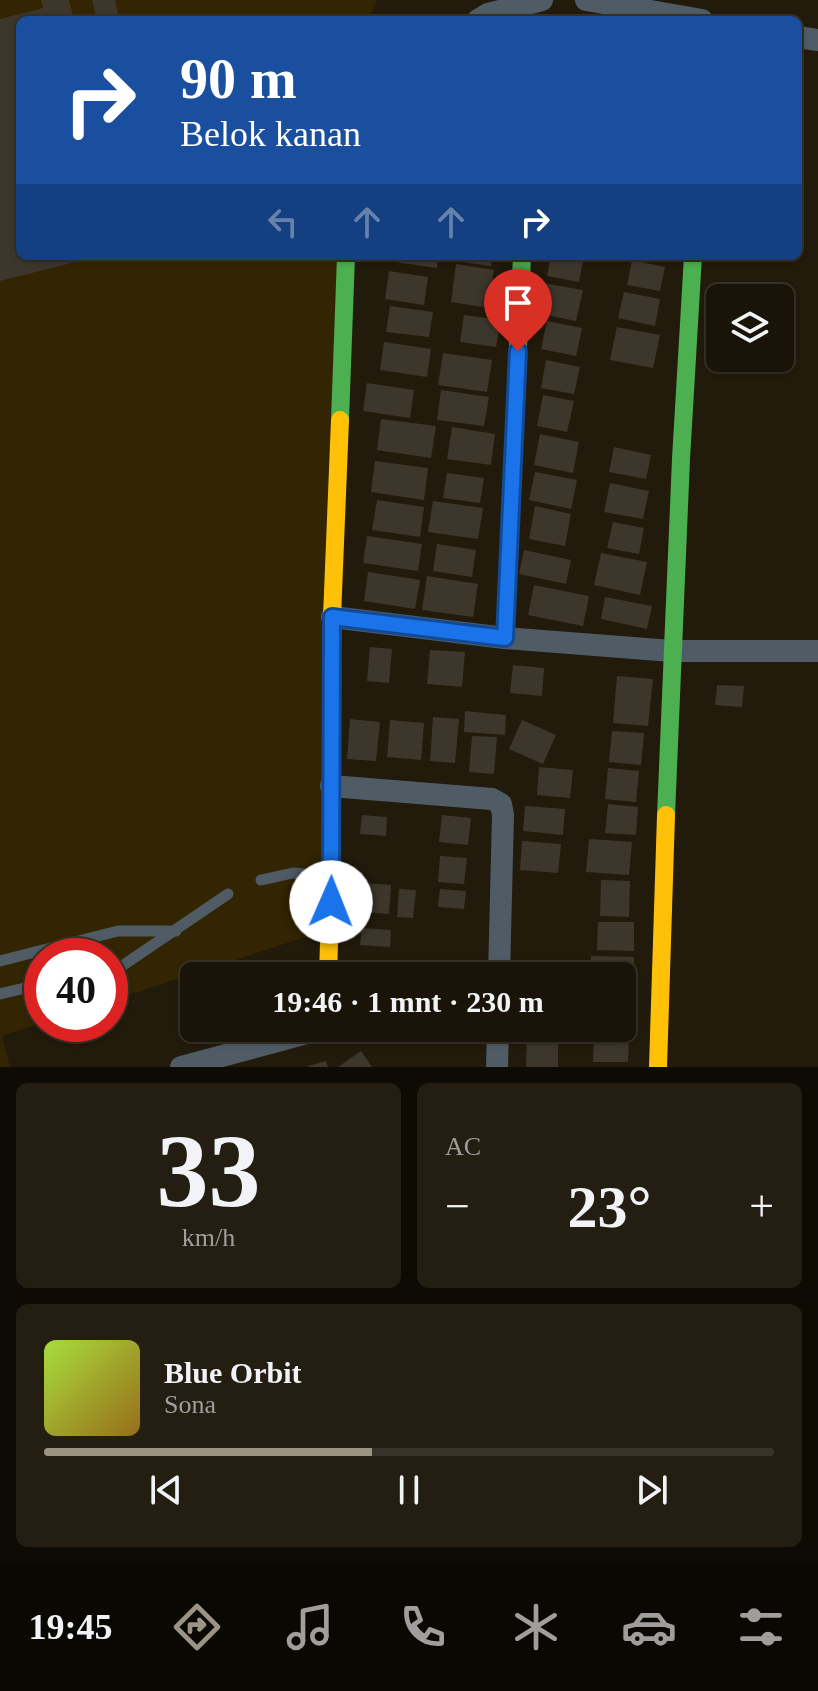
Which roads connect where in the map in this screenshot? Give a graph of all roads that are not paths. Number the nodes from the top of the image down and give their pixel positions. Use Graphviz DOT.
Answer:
graph roads {
  1 [pos="542,0"];
  2 [pos="586,0"];
  3 [pos="485,16"];
  4 [pos="679,16"];
  5 [pos="346,260"];
  6 [pos="522,260"];
  7 [pos="693,260"];
  8 [pos="332,617"];
  9 [pos="505,638"];
  10 [pos="672,651"];
  11 [pos="818,651"];
  12 [pos="331,786"];
  13 [pos="331,876"];
  14 [pos="261,880"];
  15 [pos="228,894"];
  16 [pos="176,931"];
  17 [pos="0,961"];
  18 [pos="128,962"];
  19 [pos="328,962"];
  20 [pos="499,962"];
  21 [pos="24,988"];
  22 [pos="0,994"];
  23 [pos="274,1042"];
  24 [pos="498,1042"];
  25 [pos="181,1067"];
  26 [pos="497,1067"];
  27 [pos="658,1067"];
  1 -- 3 [label="street"];
  2 -- 4 [label="street"];
  5 -- 8 [label="street"];
  6 -- 9 [label="street"];
  7 -- 10 [label="street"];
  8 -- 9 [label="street"];
  8 -- 12 [label="street"];
  9 -- 10 [label="street"];
  10 -- 11 [label="street"];
  10 -- 27 [label="street"];
  12 -- 13 [label="street"];
  12 -- 20 [label="street"];
  13 -- 14 [label="lane"];
  13 -- 19 [label="street"];
  15 -- 16 [label="lane"];
  16 -- 17 [label="lane"];
  16 -- 18 [label="lane"];
  21 -- 22 [label="lane"];
  23 -- 25 [label="street"];
  24 -- 26 [label="street"];
}
